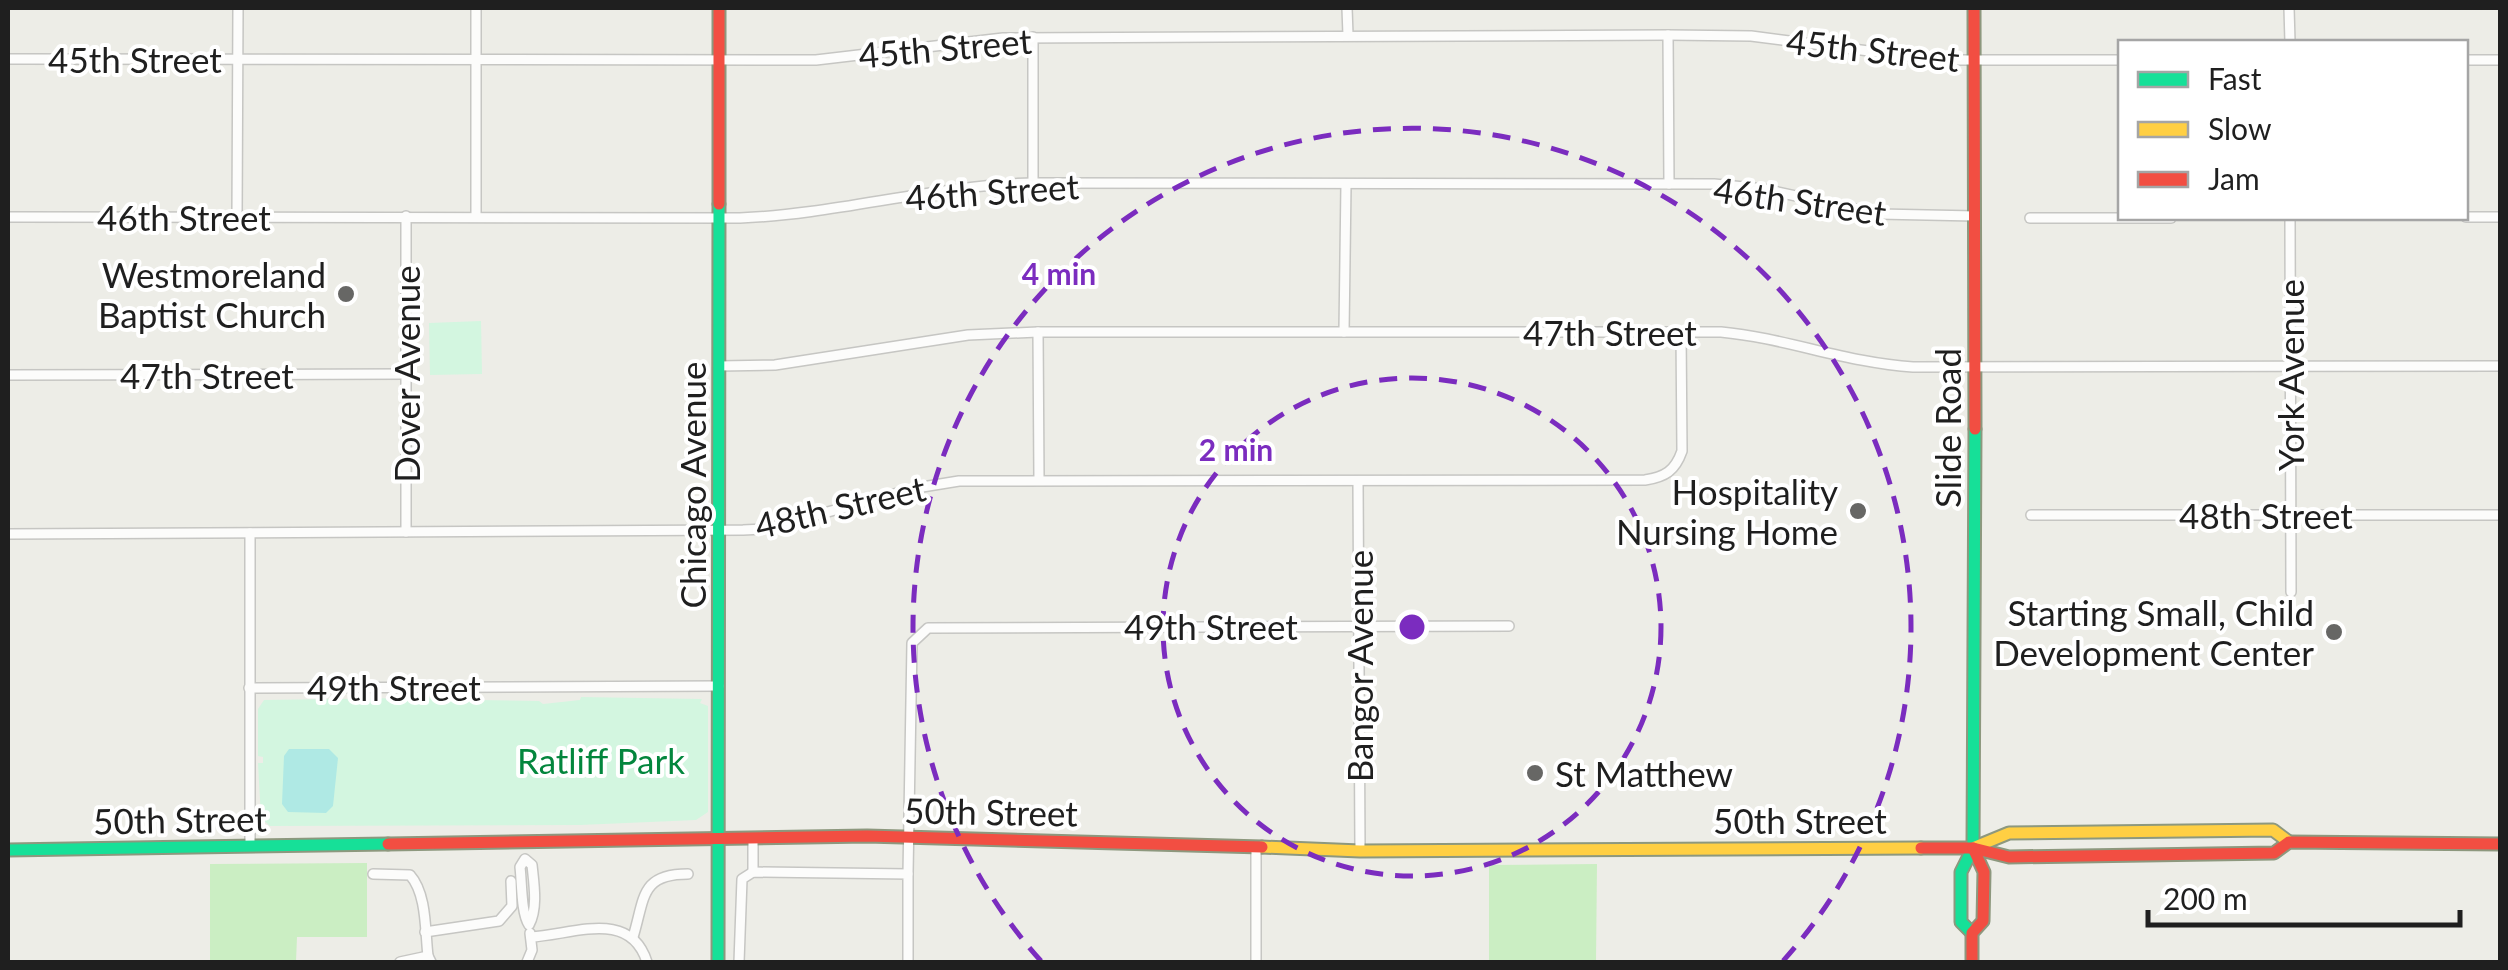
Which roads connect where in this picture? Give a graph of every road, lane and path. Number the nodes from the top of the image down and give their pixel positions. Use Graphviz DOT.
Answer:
graph roads {
  1 [pos="238,8"];
  2 [pos="476,8"];
  3 [pos="720,8"];
  4 [pos="1347,8"];
  5 [pos="1974,8"];
  6 [pos="2290,8"];
  7 [pos="1668,35"];
  8 [pos="1348,36"];
  9 [pos="1034,37"];
  10 [pos="2290,40"];
  11 [pos="8,59"];
  12 [pos="238,59"];
  13 [pos="476,59"];
  14 [pos="720,60"];
  15 [pos="1974,60"];
  16 [pos="2118,60"];
  17 [pos="2468,60"];
  18 [pos="2500,60"];
  19 [pos="1033,184"];
  20 [pos="1346,184"];
  21 [pos="1668,184"];
  22 [pos="406,216"];
  23 [pos="476,216"];
  24 [pos="1974,216"];
  25 [pos="8,217"];
  26 [pos="237,217"];
  27 [pos="719,217"];
  28 [pos="2468,217"];
  29 [pos="2500,217"];
  30 [pos="2030,218"];
  31 [pos="2118,218"];
  32 [pos="2290,220"];
  33 [pos="1038,332"];
  34 [pos="1344,332"];
  35 [pos="1681,332"];
  36 [pos="719,366"];
  37 [pos="1974,366"];
  38 [pos="2289,366"];
  39 [pos="2500,366"];
  40 [pos="406,374"];
  41 [pos="8,375"];
  42 [pos="1039,480"];
  43 [pos="1358,481"];
  44 [pos="2031,515"];
  45 [pos="2290,515"];
  46 [pos="2500,515"];
  47 [pos="719,530"];
  48 [pos="250,532"];
  49 [pos="406,532"];
  50 [pos="8,534"];
  51 [pos="2290,592"];
  52 [pos="1359,626"];
  53 [pos="1509,626"];
  54 [pos="719,686"];
  55 [pos="249,688"];
  56 [pos="911,837"];
  57 [pos="753,838"];
  58 [pos="718,839"];
  59 [pos="2289,842"];
  60 [pos="2500,844"];
  61 [pos="250,846"];
  62 [pos="1256,847"];
  63 [pos="1973,848"];
  64 [pos="8,850"];
  65 [pos="1360,850"];
  66 [pos="753,872"];
  67 [pos="373,874"];
  68 [pos="688,874"];
  69 [pos="908,874"];
  70 [pos="511,881"];
  71 [pos="529,925"];
  72 [pos="425,932"];
  73 [pos="1972,934"];
  74 [pos="531,937"];
  75 [pos="633,937"];
  76 [pos="429,959"];
  77 [pos="400,962"];
  78 [pos="527,962"];
  79 [pos="647,962"];
  80 [pos="718,962"];
  81 [pos="739,962"];
  82 [pos="908,962"];
  83 [pos="1256,962"];
  84 [pos="1972,962"];
  1 -- 12 [label="street"];
  2 -- 13 [label="street"];
  3 -- 14 [label="main road, Chicago Avenue"];
  4 -- 8 [label="street"];
  5 -- 15 [label="main road, Slide Road"];
  6 -- 10 [label="street"];
  7 -- 8 [label="street, 45th Street"];
  7 -- 15 [label="street, 45th Street"];
  7 -- 21 [label="street"];
  8 -- 9 [label="street, 45th Street"];
  9 -- 14 [label="street, 45th Street"];
  9 -- 19 [label="street"];
  11 -- 12 [label="street, 45th Street"];
  12 -- 13 [label="street, 45th Street"];
  12 -- 26 [label="street"];
  13 -- 14 [label="street, 45th Street"];
  13 -- 23 [label="street"];
  14 -- 27 [label="main road, Chicago Avenue"];
  15 -- 16 [label="street, 45th Street"];
  15 -- 24 [label="main road, Slide Road"];
  17 -- 18 [label="street"];
  19 -- 20 [label="street, 46th Street"];
  19 -- 27 [label="street, 46th Street"];
  20 -- 21 [label="street, 46th Street"];
  20 -- 34 [label="street"];
  21 -- 24 [label="street, 46th Street"];
  22 -- 23 [label="street, 46th Street"];
  22 -- 26 [label="street, 46th Street"];
  22 -- 40 [label="street, Dover Avenue"];
  23 -- 27 [label="street, 46th Street"];
  24 -- 37 [label="main road, Slide Road"];
  25 -- 26 [label="street, 46th Street"];
  27 -- 36 [label="main road, Chicago Avenue"];
  28 -- 29 [label="street"];
  30 -- 31 [label="street"];
  32 -- 38 [label="street, York Avenue"];
  33 -- 34 [label="street, 47th Street"];
  33 -- 36 [label="street, 47th Street"];
  33 -- 42 [label="street"];
  34 -- 35 [label="street, 47th Street"];
  35 -- 37 [label="street, 47th Street"];
  35 -- 43 [label="street, 48th Street"];
  36 -- 47 [label="main road, Chicago Avenue"];
  37 -- 38 [label="street, 47th Street"];
  37 -- 63 [label="main road, Slide Road"];
  38 -- 39 [label="street, 47th Street"];
  38 -- 45 [label="street, York Avenue"];
  40 -- 41 [label="street, 47th Street"];
  40 -- 49 [label="street, Dover Avenue"];
  42 -- 43 [label="street, 48th Street"];
  42 -- 47 [label="street, 48th Street"];
  43 -- 52 [label="street, Bangor Avenue"];
  44 -- 45 [label="street, 48th Street"];
  45 -- 46 [label="street, 48th Street"];
  45 -- 51 [label="street, York Avenue"];
  47 -- 49 [label="street, 48th Street"];
  47 -- 54 [label="main road, Chicago Avenue"];
  48 -- 49 [label="street, 48th Street"];
  48 -- 50 [label="street, 48th Street"];
  48 -- 55 [label="street"];
  52 -- 53 [label="street, 49th Street"];
  52 -- 56 [label="street, 49th Street"];
  52 -- 65 [label="street, Bangor Avenue"];
  54 -- 55 [label="street, 49th Street"];
  54 -- 58 [label="main road, Chicago Avenue"];
  55 -- 61 [label="street"];
  56 -- 57 [label="main road, 50th Street"];
  56 -- 62 [label="main road, 50th Street"];
  56 -- 69 [label="street"];
  57 -- 58 [label="main road, 50th Street"];
  57 -- 66 [label="street"];
  58 -- 61 [label="main road, 50th Street"];
  58 -- 80 [label="main road, Chicago Avenue"];
  59 -- 60 [label="main road, 50th Street"];
  59 -- 63 [label="main road, 50th Street"];
  59 -- 63 [label="main road, 50th Street"];
  61 -- 64 [label="main road, 50th Street"];
  62 -- 65 [label="main road, 50th Street"];
  62 -- 83 [label="street"];
  63 -- 65 [label="main road, 50th Street"];
  63 -- 73 [label="main road, Slide Road"];
  63 -- 73 [label="main road, Slide Road"];
  66 -- 69 [label="street"];
  66 -- 81 [label="street"];
  67 -- 72 [label="street"];
  68 -- 75 [label="street"];
  69 -- 82 [label="street"];
  70 -- 72 [label="street"];
  71 -- 71 [label="street"];
  71 -- 74 [label="street"];
  72 -- 76 [label="street"];
  73 -- 84 [label="main road, Slide Road"];
  74 -- 75 [label="street"];
  74 -- 78 [label="street"];
  75 -- 79 [label="street"];
  76 -- 77 [label="street"];
}
